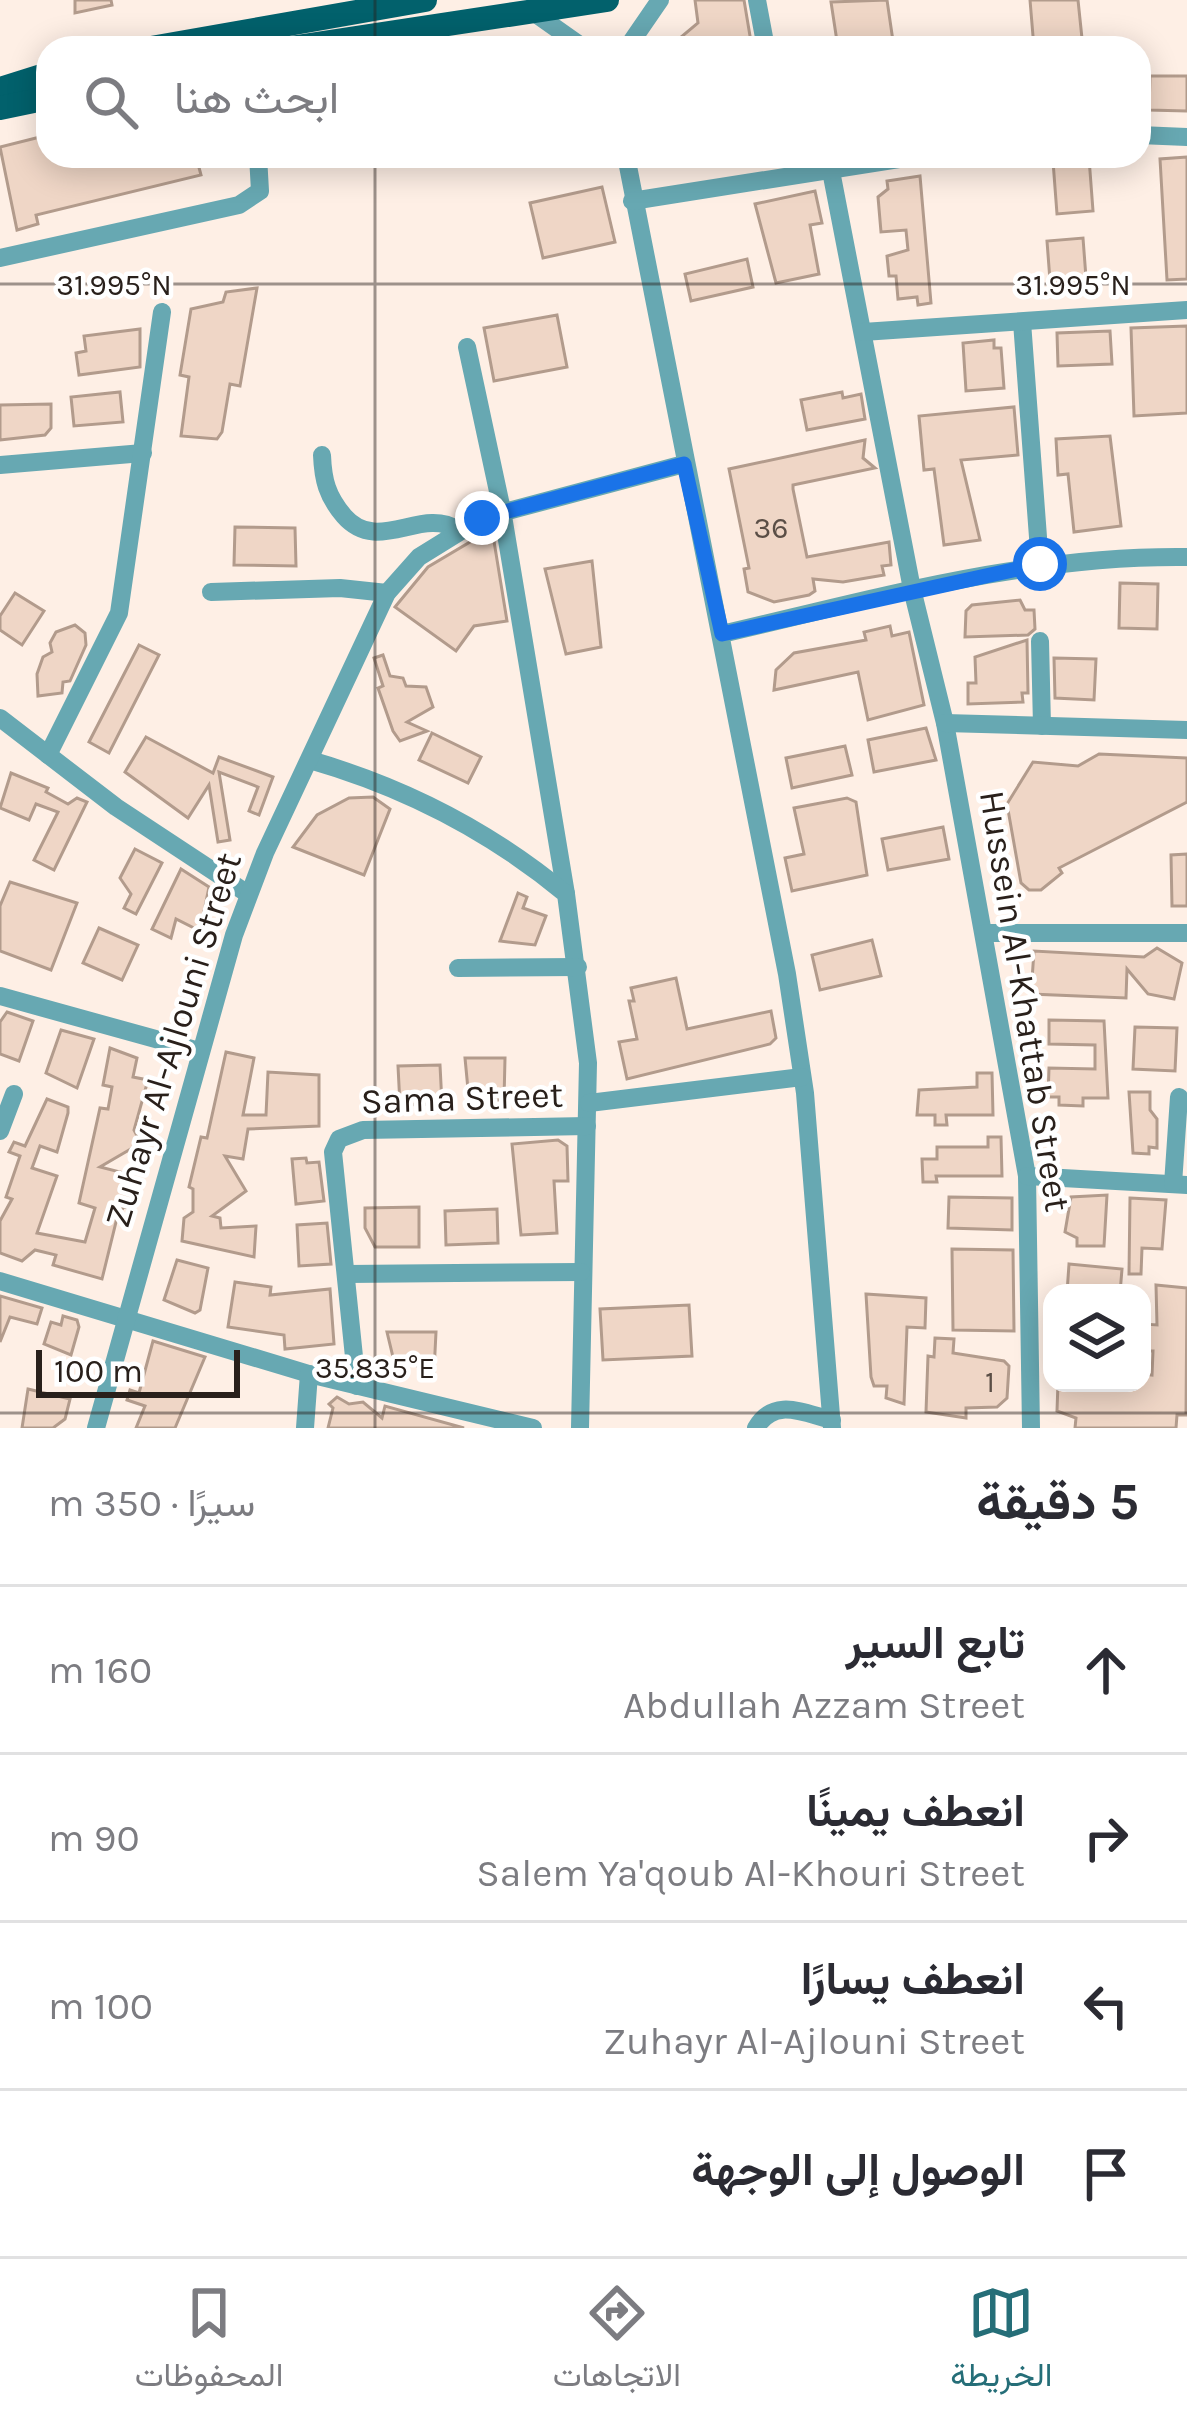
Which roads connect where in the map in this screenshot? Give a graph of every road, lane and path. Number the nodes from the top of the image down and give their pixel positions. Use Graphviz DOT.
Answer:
graph roads {
  1 [pos="425,0"];
  2 [pos="607,0"];
  3 [pos="660,0"];
  4 [pos="757,0"];
  5 [pos="533,12"];
  6 [pos="220,36"];
  7 [pos="371,36"];
  8 [pos="567,36"];
  9 [pos="635,36"];
  10 [pos="764,36"];
  11 [pos="36,76"];
  12 [pos="0,85"];
  13 [pos="36,101"];
  14 [pos="36,104"];
  15 [pos="0,108"];
  16 [pos="0,117"];
  17 [pos="1151,136"];
  18 [pos="1187,137"];
  19 [pos="259,168"];
  20 [pos="628,168"];
  21 [pos="848,168"];
  22 [pos="831,171"];
  23 [pos="632,201"];
  24 [pos="0,258"];
  25 [pos="1187,310"];
  26 [pos="162,312"];
  27 [pos="1022,322"];
  28 [pos="863,332"];
  29 [pos="467,347"];
  30 [pos="143,453"];
  31 [pos="322,455"];
  32 [pos="684,464"];
  33 [pos="0,465"];
  34 [pos="502,510"];
  35 [pos="458,530"];
  36 [pos="1187,557"];
  37 [pos="1040,564"];
  38 [pos="912,589"];
  39 [pos="211,592"];
  40 [pos="386,593"];
  41 [pos="722,634"];
  42 [pos="1040,641"];
  43 [pos="0,718"];
  44 [pos="945,723"];
  45 [pos="1042,726"];
  46 [pos="1187,730"];
  47 [pos="49,755"];
  48 [pos="310,760"];
  49 [pos="248,894"];
  50 [pos="566,894"];
  51 [pos="985,933"];
  52 [pos="1187,934"];
  53 [pos="578,967"];
  54 [pos="458,968"];
  55 [pos="0,997"];
  56 [pos="199,1051"];
  57 [pos="802,1077"];
  58 [pos="14,1094"];
  59 [pos="1179,1097"];
  60 [pos="589,1103"];
  61 [pos="587,1126"];
  62 [pos="0,1131"];
  63 [pos="1027,1176"];
  64 [pos="1180,1184"];
  65 [pos="581,1272"];
  66 [pos="347,1274"];
  67 [pos="0,1282"];
  68 [pos="1031,1305"];
  69 [pos="1043,1306"];
  70 [pos="123,1319"];
  71 [pos="309,1374"];
  72 [pos="357,1386"];
  73 [pos="832,1424"];
  74 [pos="96,1428"];
  75 [pos="305,1428"];
  76 [pos="533,1428"];
  77 [pos="580,1428"];
  78 [pos="756,1428"];
  79 [pos="1031,1428"];
  1 -- 6 [label="main road"];
  2 -- 5 [label="main road"];
  3 -- 9 [label="street"];
  4 -- 10 [label="street"];
  5 -- 7 [label="main road"];
  5 -- 8 [label="street"];
  11 -- 12 [label="main road"];
  13 -- 15 [label="main road"];
  14 -- 16 [label="street"];
  17 -- 18 [label="street"];
  19 -- 24 [label="street"];
  20 -- 23 [label="street"];
  21 -- 22 [label="street"];
  22 -- 23 [label="street"];
  22 -- 28 [label="street, Hussein Al-Khattab Street"];
  23 -- 32 [label="street"];
  25 -- 27 [label="street"];
  26 -- 30 [label="street"];
  27 -- 28 [label="street"];
  27 -- 37 [label="street"];
  28 -- 38 [label="street, Hussein Al-Khattab Street"];
  29 -- 34 [label="street"];
  30 -- 33 [label="street"];
  30 -- 47 [label="street"];
  31 -- 35 [label="street"];
  32 -- 34 [label="street, Zuhayr Al-Ajlouni Street"];
  32 -- 41 [label="street"];
  34 -- 35 [label="street, Zuhayr Al-Ajlouni Street"];
  34 -- 50 [label="street"];
  35 -- 40 [label="street, Zuhayr Al-Ajlouni Street"];
  36 -- 37 [label="street"];
  37 -- 38 [label="street"];
  38 -- 41 [label="street"];
  38 -- 44 [label="street, Hussein Al-Khattab Street"];
  39 -- 40 [label="street"];
  40 -- 48 [label="street, Zuhayr Al-Ajlouni Street"];
  41 -- 57 [label="street"];
  42 -- 45 [label="street"];
  43 -- 47 [label="street"];
  44 -- 45 [label="street"];
  44 -- 51 [label="street, Hussein Al-Khattab Street"];
  45 -- 46 [label="street"];
  47 -- 49 [label="street"];
  48 -- 49 [label="street, Zuhayr Al-Ajlouni Street"];
  48 -- 50 [label="street"];
  49 -- 56 [label="street, Zuhayr Al-Ajlouni Street"];
  50 -- 53 [label="street"];
  51 -- 52 [label="street"];
  51 -- 63 [label="street, Hussein Al-Khattab Street"];
  53 -- 54 [label="street"];
  53 -- 60 [label="street"];
  55 -- 56 [label="street"];
  56 -- 70 [label="street, Zuhayr Al-Ajlouni Street"];
  57 -- 60 [label="street"];
  57 -- 73 [label="street"];
  58 -- 62 [label="street"];
  59 -- 64 [label="street"];
  60 -- 61 [label="street"];
  61 -- 65 [label="street"];
  61 -- 66 [label="street, Sama Street"];
  63 -- 64 [label="street"];
  63 -- 68 [label="street, Hussein Al-Khattab Street"];
  65 -- 66 [label="street"];
  65 -- 77 [label="street"];
  66 -- 72 [label="street, Sama Street"];
  67 -- 70 [label="street"];
  68 -- 69 [label="street"];
  68 -- 79 [label="street, Hussein Al-Khattab Street"];
  70 -- 71 [label="street"];
  70 -- 74 [label="street, Zuhayr Al-Ajlouni Street"];
  71 -- 72 [label="street"];
  71 -- 75 [label="street"];
  72 -- 76 [label="street"];
  73 -- 78 [label="street"];
}
